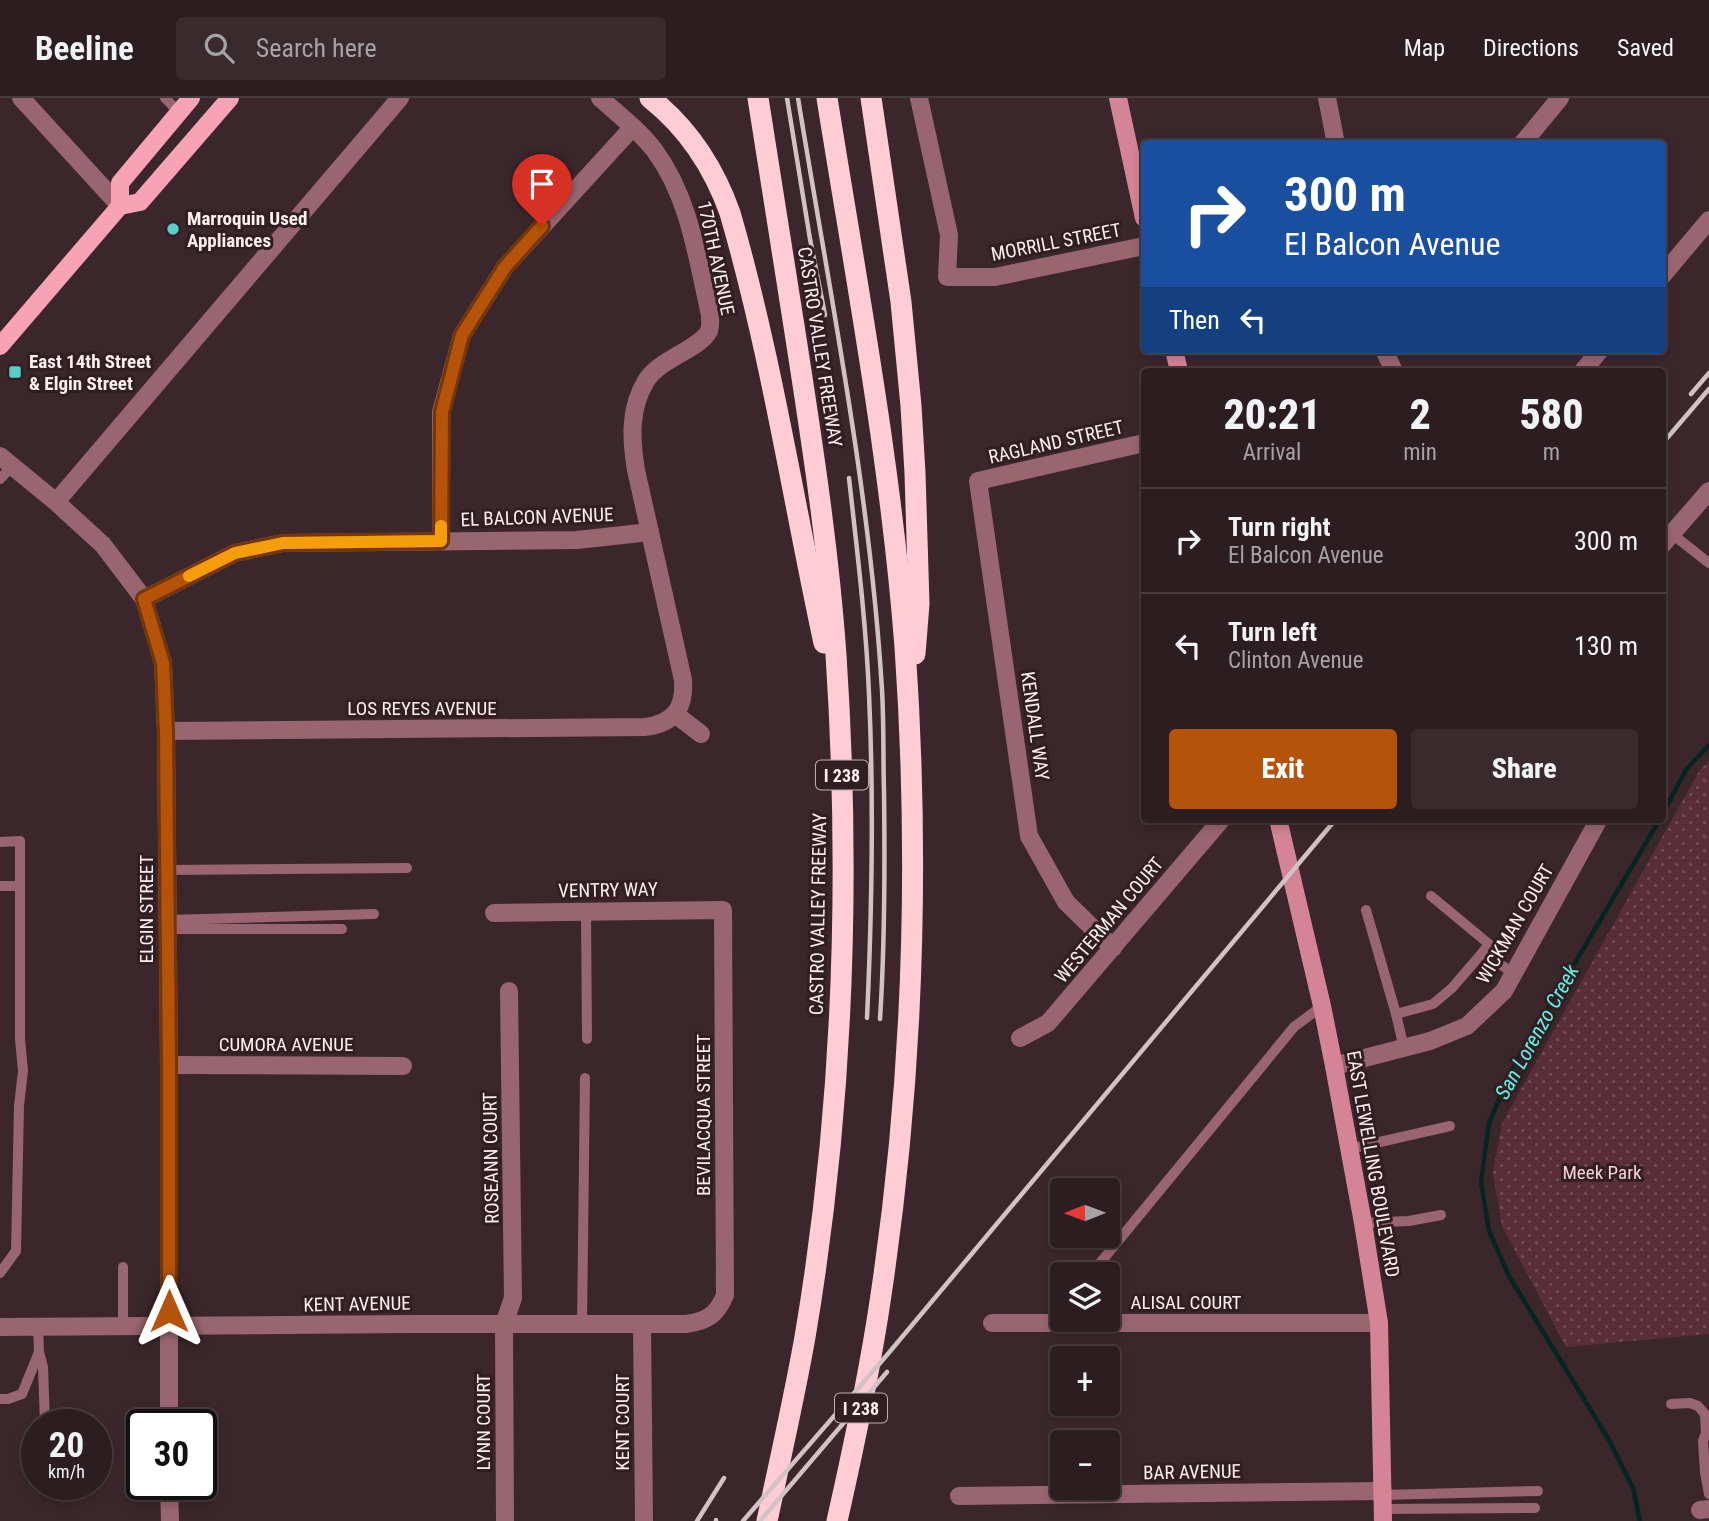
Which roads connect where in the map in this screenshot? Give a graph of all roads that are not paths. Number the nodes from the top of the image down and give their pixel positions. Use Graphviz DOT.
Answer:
graph roads {
  1 [pos="21,98"];
  2 [pos="165,98"];
  3 [pos="191,98"];
  4 [pos="230,98"];
  5 [pos="400,98"];
  6 [pos="600,98"];
  7 [pos="650,98"];
  8 [pos="758,98"];
  9 [pos="827,98"];
  10 [pos="871,98"];
  11 [pos="919,98"];
  12 [pos="1118,98"];
  13 [pos="1327,98"];
  14 [pos="1560,98"];
  15 [pos="179,112"];
  16 [pos="632,127"];
  17 [pos="1335,140"];
  18 [pos="1525,140"];
  19 [pos="1141,204"];
  20 [pos="120,206"];
  21 [pos="1709,220"];
  22 [pos="1141,247"];
  23 [pos="1666,271"];
  24 [pos="0,346"];
  25 [pos="1597,354"];
  26 [pos="1585,368"];
  27 [pos="1141,444"];
  28 [pos="4,467"];
  29 [pos="978,481"];
  30 [pos="1709,491"];
  31 [pos="56,502"];
  32 [pos="650,532"];
  33 [pos="1667,540"];
  34 [pos="441,541"];
  35 [pos="1709,563"];
  36 [pos="144,599"];
  37 [pos="675,714"];
  38 [pos="909,716"];
  39 [pos="840,720"];
  40 [pos="166,731"];
  41 [pos="701,734"];
  42 [pos="1219,823"];
  43 [pos="1279,823"];
  44 [pos="1595,823"];
  45 [pos="0,842"];
  46 [pos="407,868"];
  47 [pos="167,870"];
  48 [pos="0,886"];
  49 [pos="20,886"];
  50 [pos="1431,896"];
  51 [pos="723,910"];
  52 [pos="1366,910"];
  53 [pos="586,912"];
  54 [pos="494,913"];
  55 [pos="374,914"];
  56 [pos="167,924"];
  57 [pos="342,929"];
  58 [pos="1113,948"];
  59 [pos="1483,952"];
  60 [pos="1514,974"];
  61 [pos="509,991"];
  62 [pos="1322,1006"];
  63 [pos="1396,1014"];
  64 [pos="1020,1038"];
  65 [pos="587,1039"];
  66 [pos="1404,1048"];
  67 [pos="169,1065"];
  68 [pos="403,1066"];
  69 [pos="1334,1066"];
  70 [pos="585,1078"];
  71 [pos="1450,1126"];
  72 [pos="1349,1149"];
  73 [pos="1441,1215"];
  74 [pos="1363,1223"];
  75 [pos="1101,1262"];
  76 [pos="123,1267"];
  77 [pos="0,1273"];
  78 [pos="712,1315"];
  79 [pos="1050,1317"];
  80 [pos="1120,1317"];
  81 [pos="992,1323"];
  82 [pos="1379,1323"];
  83 [pos="504,1324"];
  84 [pos="582,1324"];
  85 [pos="642,1324"];
  86 [pos="168,1326"];
  87 [pos="0,1327"];
  88 [pos="38,1327"];
  89 [pos="123,1327"];
  90 [pos="39,1352"];
  91 [pos="0,1399"];
  92 [pos="1671,1404"];
  93 [pos="44,1409"];
  94 [pos="169,1409"];
  95 [pos="1538,1491"];
  96 [pos="959,1496"];
  97 [pos="169,1500"];
  98 [pos="1383,1504"];
  99 [pos="1706,1504"];
  100 [pos="1535,1508"];
  101 [pos="644,1520"];
  102 [pos="170,1521"];
  103 [pos="505,1521"];
  104 [pos="767,1521"];
  105 [pos="838,1521"];
  1 -- 20 [label="street"];
  2 -- 15 [label="lane"];
  3 -- 15 [label="main road"];
  4 -- 20 [label="main road"];
  5 -- 31 [label="street"];
  6 -- 16 [label="street, 170TH AVENUE"];
  7 -- 39 [label="highway"];
  8 -- 39 [label="highway, CASTRO VALLEY FREEWAY / I 238"];
  9 -- 38 [label="highway, I 238"];
  10 -- 38 [label="highway"];
  11 -- 22 [label="street, MORRILL STREET"];
  12 -- 19 [label="main road"];
  13 -- 17 [label="street"];
  14 -- 18 [label="street"];
  15 -- 20 [label="main road"];
  16 -- 32 [label="street, 170TH AVENUE"];
  16 -- 34 [label="street"];
  20 -- 24 [label="main road"];
  21 -- 23 [label="street"];
  25 -- 26 [label="street"];
  27 -- 29 [label="street, RAGLAND STREET"];
  28 -- 31 [label="street, ELGIN STREET"];
  29 -- 58 [label="street, KENDALL WAY"];
  30 -- 33 [label="street"];
  31 -- 36 [label="street, ELGIN STREET"];
  32 -- 34 [label="street, EL BALCON AVENUE"];
  32 -- 37 [label="street"];
  33 -- 35 [label="lane"];
  34 -- 36 [label="street, EL BALCON AVENUE"];
  36 -- 40 [label="street, ELGIN STREET"];
  37 -- 40 [label="street, LOS REYES AVENUE"];
  37 -- 41 [label="street"];
  38 -- 105 [label="highway, I 238"];
  39 -- 104 [label="highway, CASTRO VALLEY FREEWAY / I 238"];
  40 -- 47 [label="street, ELGIN STREET"];
  42 -- 58 [label="street, WESTERMAN COURT"];
  43 -- 62 [label="main road, EAST LEWELLING BOULEVARD"];
  44 -- 60 [label="street, WICKMAN COURT"];
  45 -- 49 [label="lane"];
  46 -- 47 [label="lane"];
  47 -- 56 [label="street, ELGIN STREET"];
  48 -- 49 [label="lane"];
  49 -- 77 [label="lane"];
  50 -- 59 [label="lane"];
  51 -- 53 [label="street, VENTRY WAY"];
  51 -- 78 [label="street, BEVILACQUA STREET"];
  52 -- 63 [label="lane"];
  53 -- 54 [label="street, VENTRY WAY"];
  53 -- 65 [label="lane"];
  55 -- 56 [label="lane"];
  56 -- 57 [label="lane"];
  56 -- 67 [label="street, ELGIN STREET"];
  58 -- 64 [label="street, WESTERMAN COURT"];
  59 -- 60 [label="lane"];
  59 -- 63 [label="lane"];
  60 -- 66 [label="street, WICKMAN COURT"];
  61 -- 83 [label="street, ROSEANN COURT"];
  62 -- 69 [label="main road, EAST LEWELLING BOULEVARD"];
  62 -- 75 [label="lane"];
  63 -- 66 [label="lane"];
  66 -- 69 [label="street, WICKMAN COURT"];
  67 -- 68 [label="street, CUMORA AVENUE"];
  67 -- 86 [label="street, ELGIN STREET"];
  69 -- 72 [label="main road, EAST LEWELLING BOULEVARD"];
  70 -- 84 [label="lane"];
  71 -- 72 [label="lane"];
  72 -- 74 [label="main road, EAST LEWELLING BOULEVARD"];
  73 -- 74 [label="lane"];
  74 -- 82 [label="main road, EAST LEWELLING BOULEVARD"];
  76 -- 89 [label="lane"];
  78 -- 85 [label="street, KENT AVENUE"];
  79 -- 81 [label="street, ALISAL COURT"];
  80 -- 82 [label="street, ALISAL COURT"];
  82 -- 98 [label="main road, EAST LEWELLING BOULEVARD"];
  83 -- 84 [label="street, KENT AVENUE"];
  83 -- 86 [label="street, KENT AVENUE"];
  83 -- 103 [label="street, LYNN COURT"];
  84 -- 85 [label="street, KENT AVENUE"];
  85 -- 101 [label="street, KENT COURT"];
  86 -- 89 [label="street, KENT AVENUE"];
  86 -- 94 [label="street, ELGIN STREET"];
  87 -- 88 [label="street, KENT AVENUE"];
  88 -- 89 [label="street, KENT AVENUE"];
  88 -- 90 [label="lane"];
  90 -- 91 [label="lane"];
  90 -- 93 [label="lane"];
  92 -- 99 [label="lane"];
  95 -- 98 [label="lane"];
  96 -- 98 [label="street, BAR AVENUE"];
  97 -- 102 [label="street"];
  98 -- 100 [label="lane"];
}
